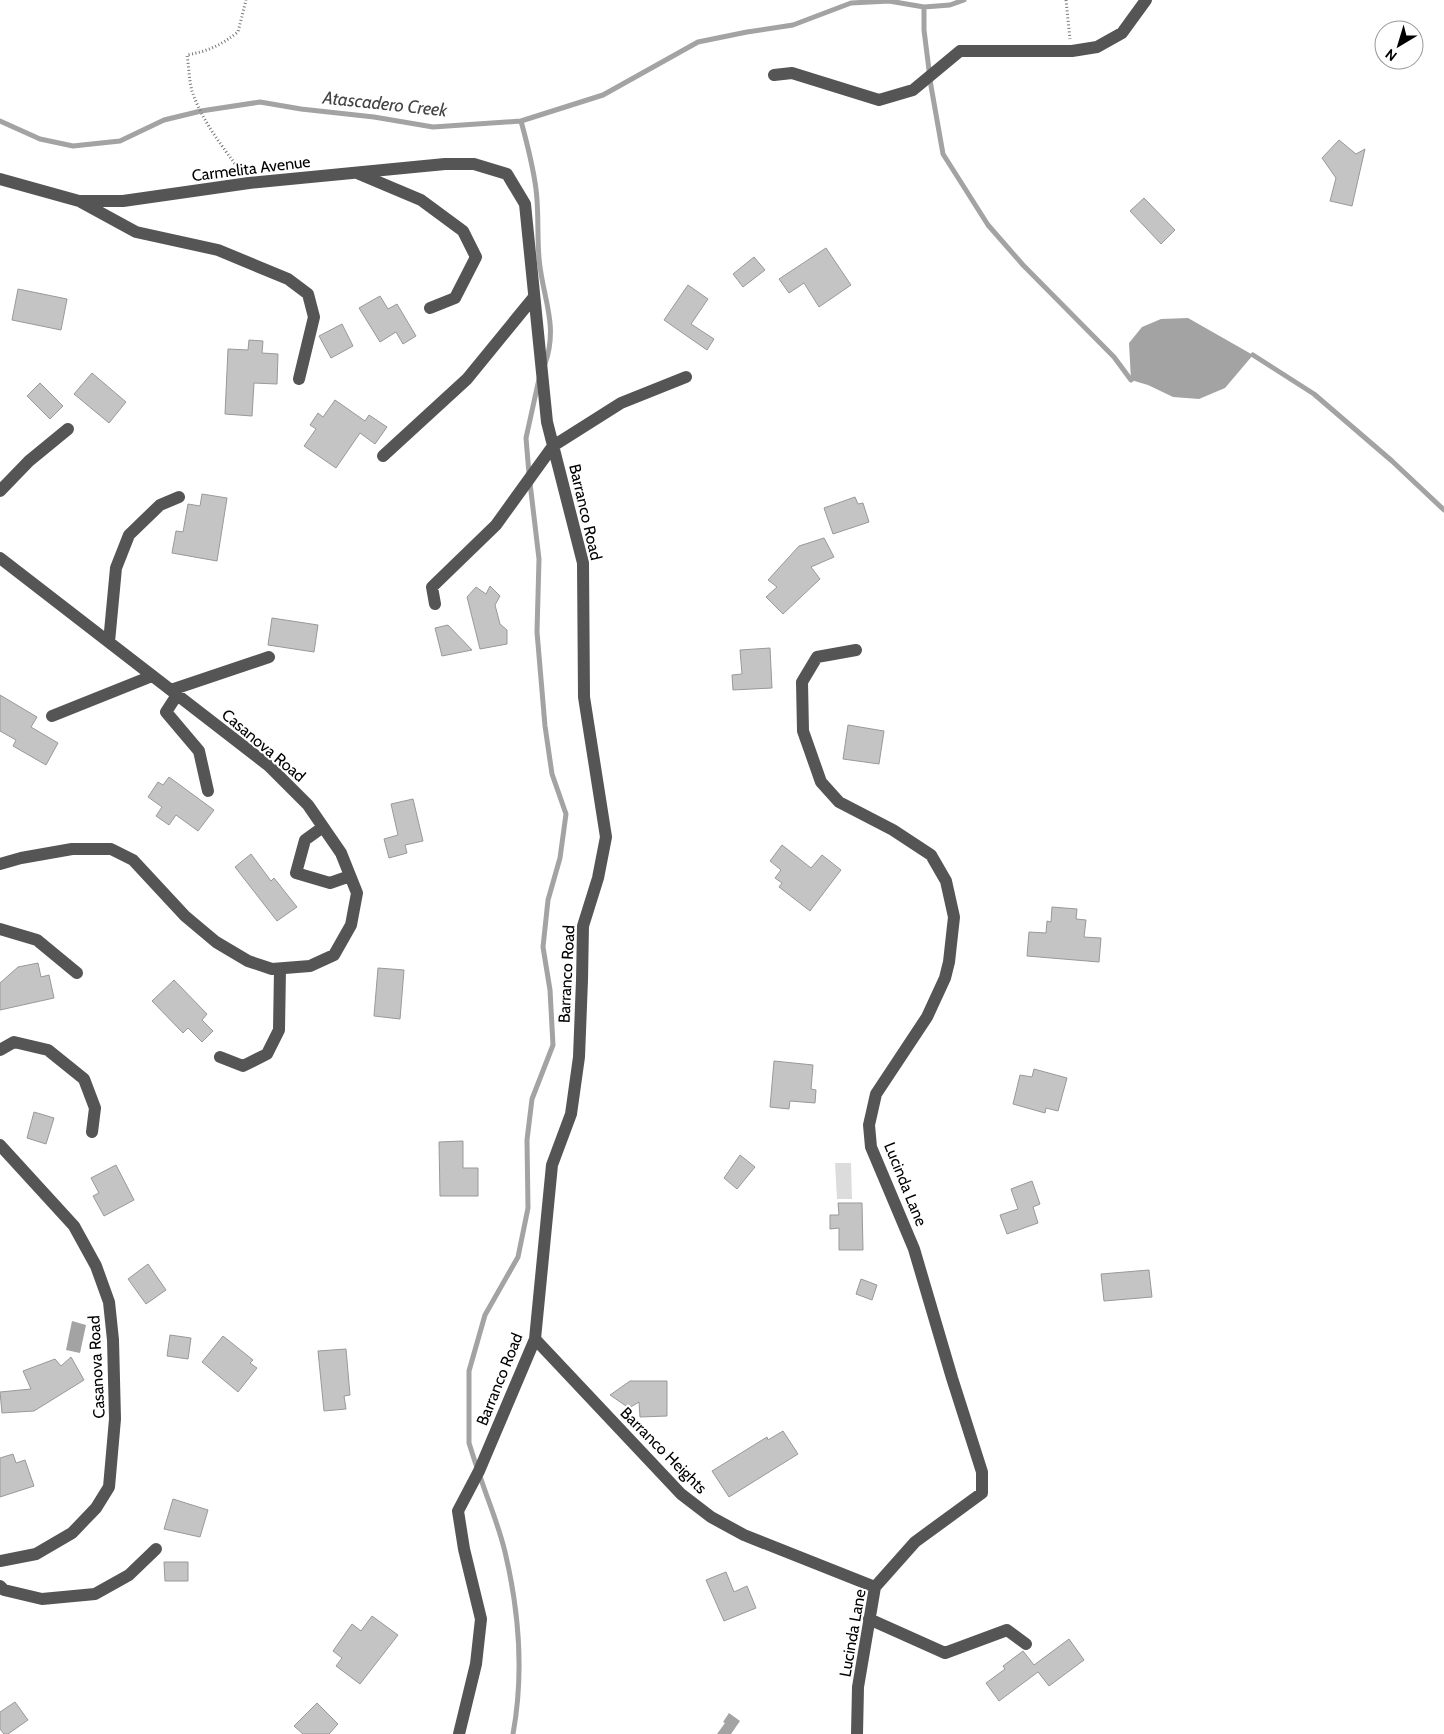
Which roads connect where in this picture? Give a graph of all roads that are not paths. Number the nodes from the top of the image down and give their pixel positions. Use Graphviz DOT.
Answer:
graph roads {
  1 [pos="1146,0"];
  2 [pos="774,75"];
  3 [pos="354,172"];
  4 [pos="507,174"];
  5 [pos="0,179"];
  6 [pos="79,200"];
  7 [pos="534,297"];
  8 [pos="430,308"];
  9 [pos="686,377"];
  10 [pos="299,379"];
  11 [pos="68,429"];
  12 [pos="553,446"];
  13 [pos="383,456"];
  14 [pos="0,491"];
  15 [pos="179,497"];
  16 [pos="0,558"];
  17 [pos="435,604"];
  18 [pos="109,642"];
  19 [pos="856,650"];
  20 [pos="269,657"];
  21 [pos="152,676"];
  22 [pos="174,693"];
  23 [pos="52,716"];
  24 [pos="208,791"];
  25 [pos="323,827"];
  26 [pos="0,864"];
  27 [pos="350,876"];
  28 [pos="0,929"];
  29 [pos="280,969"];
  30 [pos="78,973"];
  31 [pos="0,1050"];
  32 [pos="220,1057"];
  33 [pos="92,1132"];
  34 [pos="0,1145"];
  35 [pos="535,1339"];
  36 [pos="156,1549"];
  37 [pos="0,1561"];
  38 [pos="0,1586"];
  39 [pos="875,1587"];
  40 [pos="869,1620"];
  41 [pos="1026,1644"];
  42 [pos="459,1734"];
  43 [pos="857,1734"];
  1 -- 2 [label="street"];
  3 -- 4 [label="street, Carmelita Avenue"];
  3 -- 6 [label="street, Carmelita Avenue"];
  3 -- 8 [label="street"];
  4 -- 7 [label="street, Barranco Road"];
  5 -- 6 [label="street, Carmelita Avenue"];
  6 -- 10 [label="street"];
  7 -- 12 [label="street, Barranco Road"];
  7 -- 13 [label="street"];
  9 -- 12 [label="street"];
  11 -- 14 [label="street"];
  12 -- 17 [label="street"];
  12 -- 35 [label="street, Barranco Road"];
  15 -- 18 [label="street"];
  16 -- 18 [label="street, Casanova Road"];
  18 -- 21 [label="street, Casanova Road"];
  19 -- 39 [label="street, Lucinda Lane"];
  20 -- 22 [label="street"];
  21 -- 22 [label="street, Casanova Road"];
  21 -- 23 [label="street"];
  22 -- 24 [label="street"];
  22 -- 25 [label="street, Casanova Road"];
  25 -- 27 [label="street, Casanova Road"];
  25 -- 27 [label="street"];
  26 -- 29 [label="street, Casanova Road"];
  27 -- 29 [label="street, Casanova Road"];
  28 -- 30 [label="street"];
  29 -- 32 [label="street"];
  31 -- 33 [label="street"];
  34 -- 37 [label="street, Casanova Road"];
  35 -- 39 [label="street, Barranco Heights"];
  35 -- 42 [label="street, Barranco Road"];
  36 -- 38 [label="street"];
  39 -- 40 [label="street, Lucinda Lane"];
  40 -- 41 [label="street"];
  40 -- 43 [label="street, Lucinda Lane"];
}
